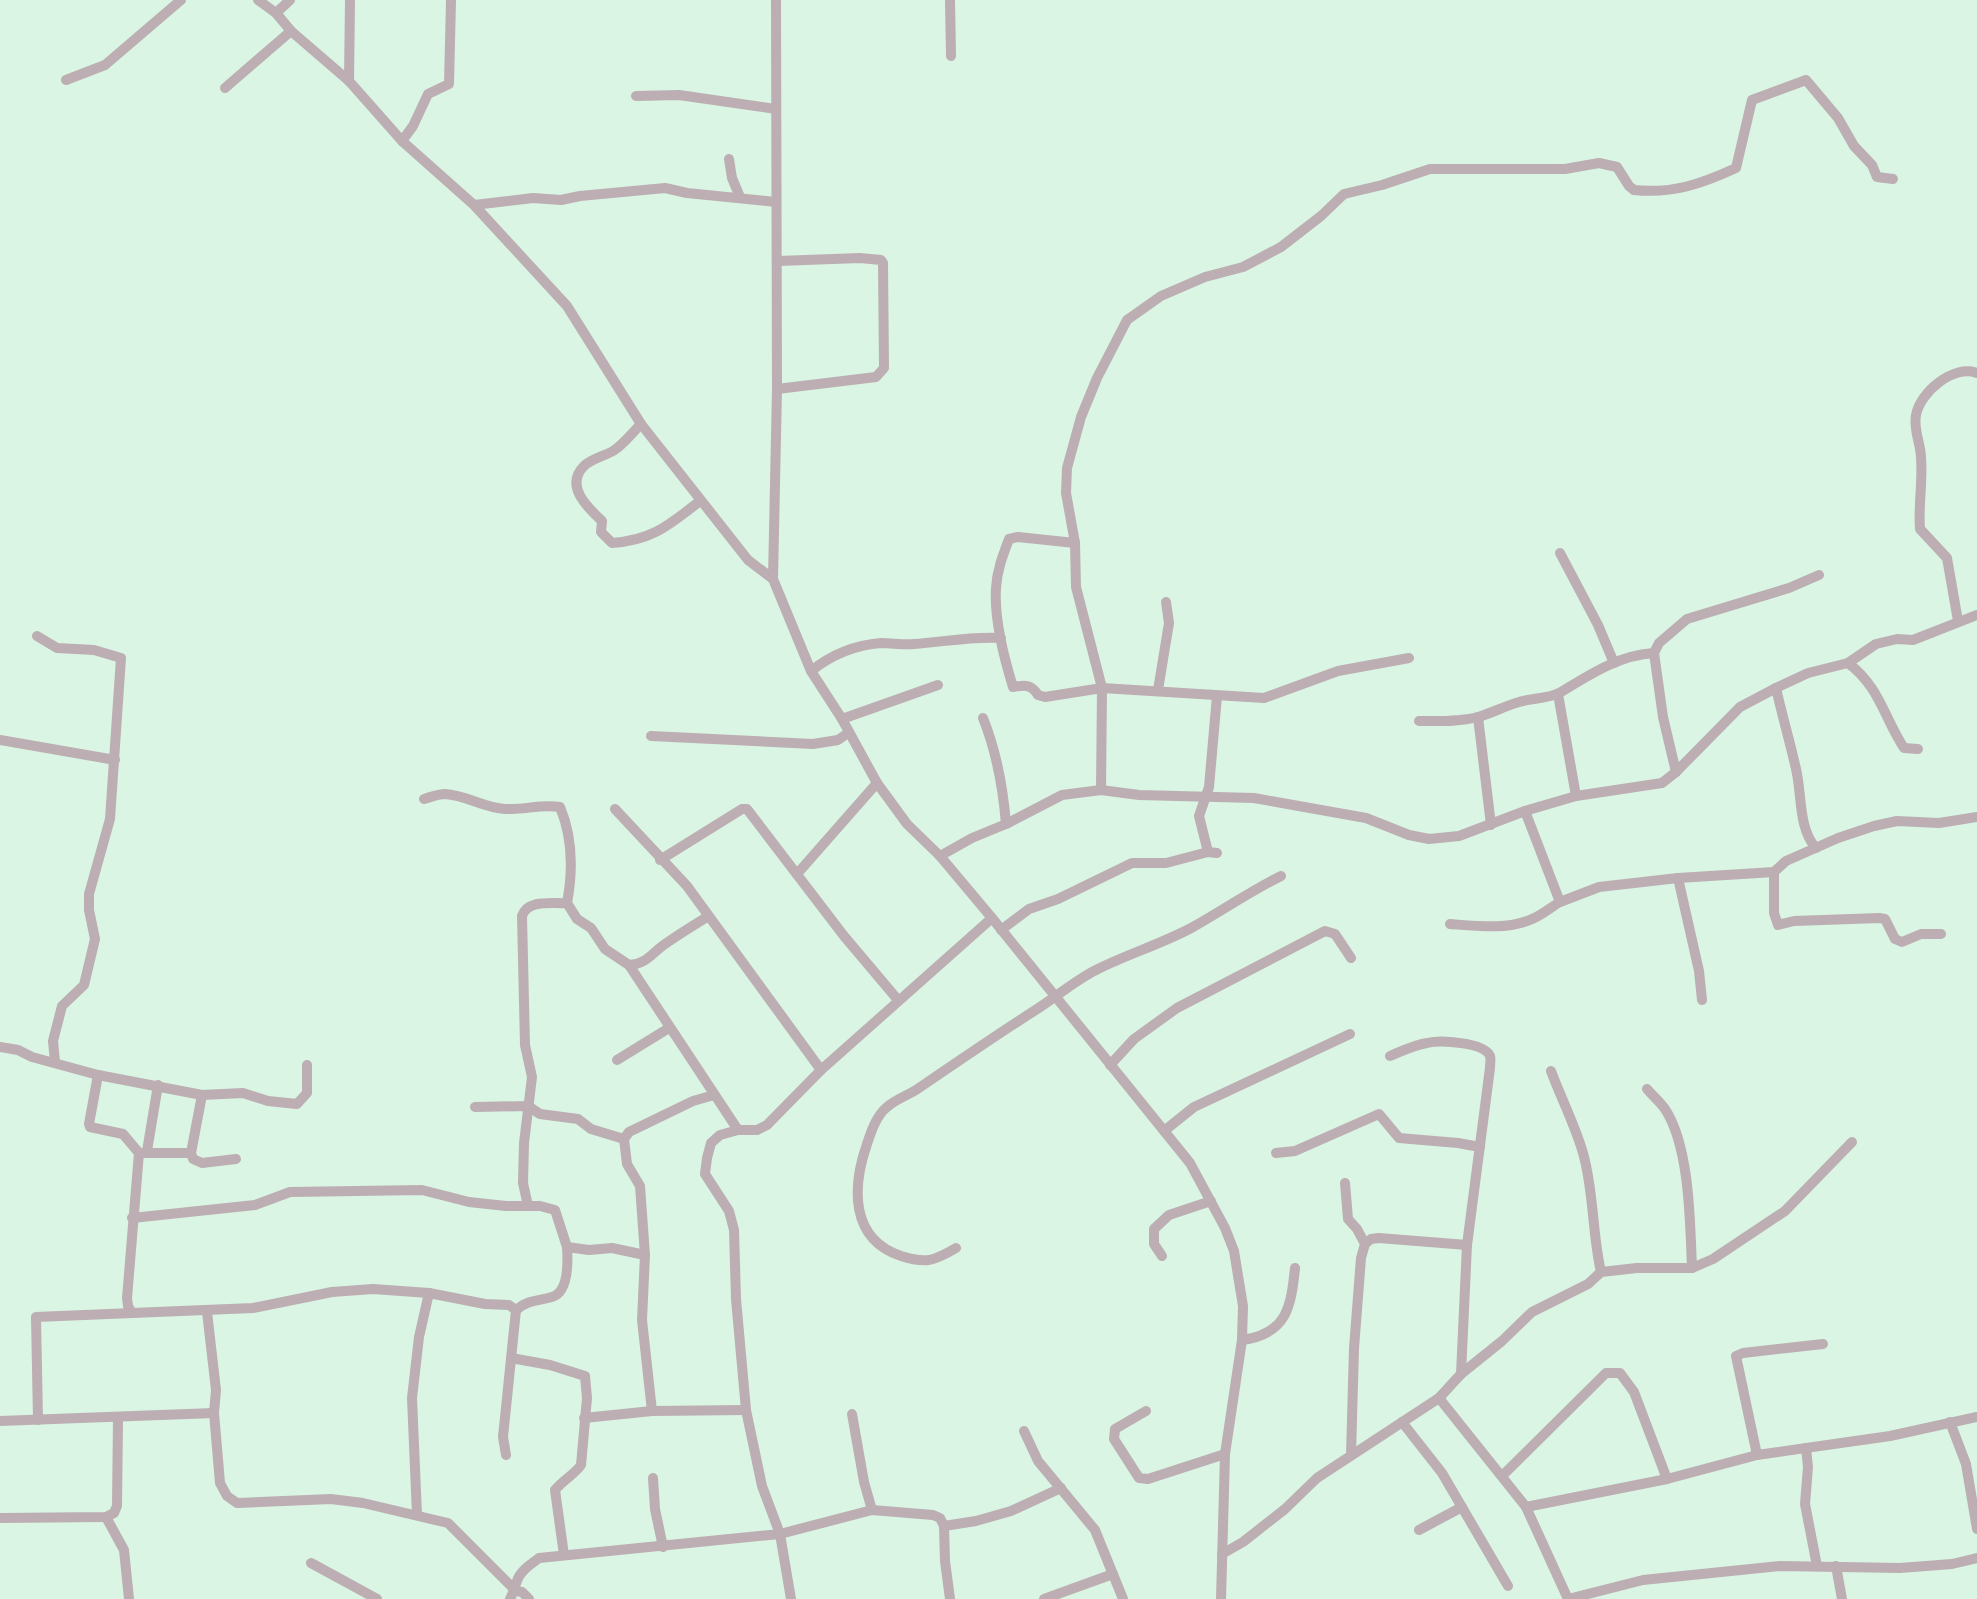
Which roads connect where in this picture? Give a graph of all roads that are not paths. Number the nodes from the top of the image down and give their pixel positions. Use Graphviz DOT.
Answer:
graph roads {
  1 [pos="181,0"];
  2 [pos="258,0"];
  3 [pos="290,0"];
  4 [pos="350,0"];
  5 [pos="451,0"];
  6 [pos="776,0"];
  7 [pos="950,0"];
  8 [pos="276,13"];
  9 [pos="291,31"];
  10 [pos="951,56"];
  11 [pos="66,80"];
  12 [pos="349,81"];
  13 [pos="225,89"];
  14 [pos="636,96"];
  15 [pos="776,109"];
  16 [pos="402,141"];
  17 [pos="729,159"];
  18 [pos="1893,180"];
  19 [pos="740,197"];
  20 [pos="776,202"];
  21 [pos="474,205"];
  22 [pos="778,261"];
  23 [pos="1977,373"];
  24 [pos="778,389"];
  25 [pos="640,424"];
  26 [pos="701,501"];
  27 [pos="1074,542"];
  28 [pos="1560,553"];
  29 [pos="1819,575"];
  30 [pos="773,579"];
  31 [pos="1166,602"];
  32 [pos="1977,615"];
  33 [pos="1958,621"];
  34 [pos="37,636"];
  35 [pos="1001,638"];
  36 [pos="1654,653"];
  37 [pos="1409,658"];
  38 [pos="1614,663"];
  39 [pos="1848,663"];
  40 [pos="811,671"];
  41 [pos="938,685"];
  42 [pos="1102,688"];
  43 [pos="1776,688"];
  44 [pos="1157,690"];
  45 [pos="1558,694"];
  46 [pos="1217,696"];
  47 [pos="1478,717"];
  48 [pos="984,718"];
  49 [pos="842,719"];
  50 [pos="1419,721"];
  51 [pos="848,733"];
  52 [pos="651,736"];
  53 [pos="0,740"];
  54 [pos="1918,748"];
  55 [pos="115,760"];
  56 [pos="1676,772"];
  57 [pos="877,783"];
  58 [pos="1101,790"];
  59 [pos="1576,796"];
  60 [pos="1204,798"];
  61 [pos="424,799"];
  62 [pos="615,809"];
  63 [pos="1525,811"];
  64 [pos="1977,817"];
  65 [pos="1006,824"];
  66 [pos="1491,825"];
  67 [pos="1816,848"];
  68 [pos="940,856"];
  69 [pos="660,860"];
  70 [pos="1774,872"];
  71 [pos="797,874"];
  72 [pos="1281,876"];
  73 [pos="1678,878"];
  74 [pos="1560,902"];
  75 [pos="567,904"];
  76 [pos="707,917"];
  77 [pos="992,918"];
  78 [pos="1450,924"];
  79 [pos="1001,930"];
  80 [pos="1941,934"];
  81 [pos="1350,958"];
  82 [pos="629,965"];
  83 [pos="1057,997"];
  84 [pos="898,1000"];
  85 [pos="1702,1000"];
  86 [pos="669,1028"];
  87 [pos="1350,1034"];
  88 [pos="0,1047"];
  89 [pos="1390,1056"];
  90 [pos="617,1060"];
  91 [pos="55,1062"];
  92 [pos="307,1065"];
  93 [pos="1110,1065"];
  94 [pos="821,1070"];
  95 [pos="1552,1071"];
  96 [pos="98,1075"];
  97 [pos="158,1085"];
  98 [pos="1647,1089"];
  99 [pos="202,1095"];
  100 [pos="714,1095"];
  101 [pos="528,1106"];
  102 [pos="475,1107"];
  103 [pos="738,1130"];
  104 [pos="1164,1131"];
  105 [pos="624,1139"];
  106 [pos="1852,1142"];
  107 [pos="1479,1147"];
  108 [pos="143,1152"];
  109 [pos="191,1153"];
  110 [pos="1276,1153"];
  111 [pos="236,1159"];
  112 [pos="1345,1182"];
  113 [pos="1211,1201"];
  114 [pos="528,1206"];
  115 [pos="132,1218"];
  116 [pos="1365,1244"];
  117 [pos="1467,1245"];
  118 [pos="567,1247"];
  119 [pos="956,1248"];
  120 [pos="645,1255"];
  121 [pos="1162,1256"];
  122 [pos="1295,1268"];
  123 [pos="1692,1268"];
  124 [pos="1601,1272"];
  125 [pos="429,1293"];
  126 [pos="516,1310"];
  127 [pos="207,1312"];
  128 [pos="132,1313"];
  129 [pos="1241,1340"];
  130 [pos="1822,1344"];
  131 [pos="511,1358"];
  132 [pos="1461,1374"];
  133 [pos="1439,1398"];
  134 [pos="746,1410"];
  135 [pos="1146,1410"];
  136 [pos="652,1411"];
  137 [pos="214,1413"];
  138 [pos="852,1414"];
  139 [pos="1977,1417"];
  140 [pos="118,1418"];
  141 [pos="584,1418"];
  142 [pos="38,1420"];
  143 [pos="0,1421"];
  144 [pos="1402,1422"];
  145 [pos="1950,1422"];
  146 [pos="1024,1431"];
  147 [pos="1805,1448"];
  148 [pos="1225,1454"];
  149 [pos="506,1455"];
  150 [pos="1351,1455"];
  151 [pos="1757,1455"];
  152 [pos="1502,1476"];
  153 [pos="653,1478"];
  154 [pos="1667,1479"];
  155 [pos="1060,1488"];
  156 [pos="1462,1507"];
  157 [pos="1526,1507"];
  158 [pos="872,1510"];
  159 [pos="417,1515"];
  160 [pos="106,1517"];
  161 [pos="0,1518"];
  162 [pos="944,1525"];
  163 [pos="1977,1529"];
  164 [pos="1419,1530"];
  165 [pos="780,1534"];
  166 [pos="663,1547"];
  167 [pos="1222,1554"];
  168 [pos="564,1555"];
  169 [pos="1977,1558"];
  170 [pos="311,1563"];
  171 [pos="1817,1566"];
  172 [pos="1836,1566"];
  173 [pos="1113,1574"];
  174 [pos="1508,1586"];
  175 [pos="513,1595"];
  176 [pos="129,1599"];
  177 [pos="377,1599"];
  178 [pos="529,1599"];
  179 [pos="791,1599"];
  180 [pos="950,1599"];
  181 [pos="1044,1599"];
  182 [pos="1123,1599"];
  183 [pos="1221,1599"];
  184 [pos="1568,1599"];
  185 [pos="1842,1599"];
  1 -- 11 [label="street"];
  2 -- 8 [label="street"];
  3 -- 8 [label="street"];
  4 -- 12 [label="street"];
  5 -- 16 [label="street"];
  6 -- 15 [label="street"];
  7 -- 10 [label="street"];
  8 -- 9 [label="street"];
  9 -- 12 [label="street"];
  9 -- 13 [label="street"];
  12 -- 16 [label="street"];
  14 -- 15 [label="street"];
  15 -- 20 [label="street"];
  16 -- 21 [label="street"];
  17 -- 19 [label="street"];
  18 -- 27 [label="street"];
  19 -- 20 [label="street"];
  19 -- 21 [label="street"];
  20 -- 22 [label="street"];
  21 -- 25 [label="street"];
  22 -- 24 [label="street"];
  22 -- 24 [label="street"];
  23 -- 33 [label="street"];
  24 -- 30 [label="street"];
  25 -- 26 [label="street"];
  25 -- 26 [label="street"];
  26 -- 30 [label="street"];
  27 -- 35 [label="street"];
  27 -- 42 [label="street"];
  28 -- 38 [label="street"];
  29 -- 36 [label="street"];
  30 -- 40 [label="street"];
  31 -- 44 [label="street"];
  32 -- 33 [label="street"];
  33 -- 39 [label="street"];
  34 -- 55 [label="street"];
  35 -- 40 [label="street"];
  35 -- 42 [label="street"];
  36 -- 38 [label="street"];
  36 -- 56 [label="street"];
  37 -- 46 [label="street"];
  38 -- 45 [label="street"];
  39 -- 43 [label="street"];
  39 -- 54 [label="street"];
  40 -- 49 [label="street"];
  41 -- 49 [label="street"];
  42 -- 44 [label="street"];
  42 -- 58 [label="street"];
  43 -- 56 [label="street"];
  43 -- 67 [label="street"];
  44 -- 46 [label="street"];
  45 -- 47 [label="street"];
  45 -- 59 [label="street"];
  46 -- 60 [label="street"];
  47 -- 50 [label="street"];
  47 -- 66 [label="street"];
  48 -- 65 [label="street"];
  49 -- 51 [label="street"];
  51 -- 52 [label="street"];
  51 -- 57 [label="street"];
  53 -- 55 [label="street"];
  55 -- 91 [label="street"];
  56 -- 59 [label="street"];
  57 -- 68 [label="street"];
  57 -- 71 [label="street"];
  58 -- 60 [label="street"];
  58 -- 65 [label="street"];
  59 -- 63 [label="street"];
  60 -- 66 [label="street"];
  60 -- 79 [label="street"];
  61 -- 75 [label="street"];
  62 -- 69 [label="street"];
  63 -- 66 [label="street"];
  63 -- 74 [label="street"];
  64 -- 67 [label="street"];
  65 -- 68 [label="street"];
  67 -- 70 [label="street"];
  68 -- 77 [label="street"];
  69 -- 71 [label="street"];
  69 -- 76 [label="street"];
  70 -- 73 [label="street"];
  70 -- 80 [label="street"];
  71 -- 84 [label="street"];
  72 -- 83 [label="street"];
  73 -- 74 [label="street"];
  73 -- 85 [label="street"];
  74 -- 78 [label="street"];
  75 -- 82 [label="street"];
  75 -- 101 [label="street"];
  76 -- 82 [label="street"];
  76 -- 94 [label="street"];
  77 -- 79 [label="street"];
  77 -- 84 [label="street"];
  79 -- 83 [label="street"];
  81 -- 93 [label="street"];
  82 -- 86 [label="street"];
  83 -- 93 [label="street"];
  83 -- 119 [label="street"];
  84 -- 94 [label="street"];
  86 -- 90 [label="street"];
  86 -- 100 [label="street"];
  87 -- 104 [label="street"];
  88 -- 91 [label="street"];
  89 -- 107 [label="street"];
  91 -- 96 [label="street"];
  92 -- 99 [label="street"];
  93 -- 104 [label="street"];
  94 -- 103 [label="street"];
  95 -- 124 [label="street"];
  96 -- 97 [label="street"];
  96 -- 108 [label="street"];
  97 -- 99 [label="street"];
  97 -- 108 [label="street"];
  98 -- 123 [label="street"];
  99 -- 109 [label="street"];
  100 -- 103 [label="street"];
  100 -- 105 [label="street"];
  101 -- 102 [label="street"];
  101 -- 105 [label="street"];
  101 -- 114 [label="street"];
  103 -- 134 [label="street"];
  104 -- 113 [label="street"];
  105 -- 120 [label="street"];
  106 -- 123 [label="street"];
  107 -- 110 [label="street"];
  107 -- 117 [label="street"];
  108 -- 109 [label="street"];
  108 -- 115 [label="street"];
  109 -- 111 [label="street"];
  112 -- 116 [label="street"];
  113 -- 121 [label="street"];
  113 -- 129 [label="street"];
  114 -- 115 [label="street"];
  114 -- 118 [label="street"];
  115 -- 128 [label="street"];
  116 -- 117 [label="street"];
  116 -- 150 [label="street"];
  117 -- 132 [label="street"];
  118 -- 120 [label="street"];
  118 -- 126 [label="street"];
  120 -- 136 [label="street"];
  122 -- 129 [label="street"];
  123 -- 124 [label="street"];
  124 -- 132 [label="street"];
  125 -- 126 [label="street"];
  125 -- 127 [label="street"];
  125 -- 159 [label="street"];
  126 -- 131 [label="street"];
  127 -- 128 [label="street"];
  127 -- 137 [label="street"];
  128 -- 142 [label="street"];
  129 -- 148 [label="street"];
  130 -- 151 [label="street"];
  131 -- 141 [label="street"];
  131 -- 149 [label="street"];
  132 -- 133 [label="street"];
  133 -- 144 [label="street"];
  133 -- 152 [label="street"];
  134 -- 136 [label="street"];
  134 -- 165 [label="street"];
  135 -- 148 [label="street"];
  136 -- 141 [label="street"];
  137 -- 140 [label="street"];
  137 -- 159 [label="street"];
  138 -- 158 [label="street"];
  139 -- 145 [label="street"];
  140 -- 142 [label="street"];
  140 -- 160 [label="street"];
  141 -- 168 [label="street"];
  142 -- 143 [label="street"];
  144 -- 150 [label="street"];
  144 -- 156 [label="street"];
  145 -- 147 [label="street"];
  145 -- 163 [label="street"];
  146 -- 155 [label="street"];
  147 -- 151 [label="street"];
  147 -- 171 [label="street"];
  148 -- 167 [label="street"];
  150 -- 167 [label="street"];
  151 -- 154 [label="street"];
  152 -- 154 [label="street"];
  152 -- 157 [label="street"];
  153 -- 166 [label="street"];
  154 -- 157 [label="street"];
  155 -- 162 [label="street"];
  155 -- 173 [label="street"];
  156 -- 164 [label="street"];
  156 -- 174 [label="street"];
  157 -- 184 [label="street"];
  158 -- 162 [label="street"];
  158 -- 165 [label="street"];
  159 -- 175 [label="street"];
  160 -- 161 [label="street"];
  160 -- 176 [label="street"];
  162 -- 180 [label="street"];
  165 -- 166 [label="street"];
  165 -- 179 [label="street"];
  166 -- 168 [label="street"];
  167 -- 183 [label="street"];
  168 -- 175 [label="street"];
  169 -- 172 [label="street"];
  170 -- 177 [label="street"];
  171 -- 172 [label="street"];
  171 -- 184 [label="street"];
  172 -- 185 [label="street"];
  173 -- 181 [label="street"];
  173 -- 182 [label="street"];
  175 -- 178 [label="street"];
}
